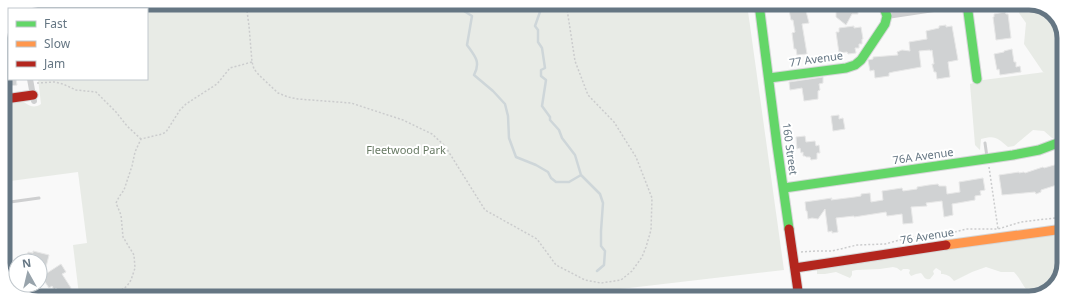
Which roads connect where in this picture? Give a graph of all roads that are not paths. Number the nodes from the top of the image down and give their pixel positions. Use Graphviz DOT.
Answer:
graph roads {
  1 [pos="760,10"];
  2 [pos="906,10"];
  3 [pos="968,10"];
  4 [pos="886,12"];
  5 [pos="769,78"];
  6 [pos="977,79"];
  7 [pos="33,81"];
  8 [pos="10,98"];
  9 [pos="33,98"];
  10 [pos="985,143"];
  11 [pos="1057,143"];
  12 [pos="988,162"];
  13 [pos="784,188"];
  14 [pos="39,198"];
  15 [pos="10,202"];
  16 [pos="1057,230"];
  17 [pos="795,268"];
  18 [pos="798,291"];
  1 -- 5 [label="street, 160 Street"];
  2 -- 4 [label="street, 77 Avenue"];
  3 -- 6 [label="street"];
  4 -- 5 [label="street, 77 Avenue"];
  5 -- 13 [label="street, 160 Street"];
  7 -- 9 [label="street"];
  8 -- 9 [label="street"];
  10 -- 12 [label="lane"];
  11 -- 12 [label="street, 76A Avenue"];
  12 -- 13 [label="street, 76A Avenue"];
  13 -- 17 [label="street, 160 Street"];
  14 -- 15 [label="lane"];
  16 -- 17 [label="street, 76 Avenue"];
  17 -- 18 [label="street, 160 Street"];
}
